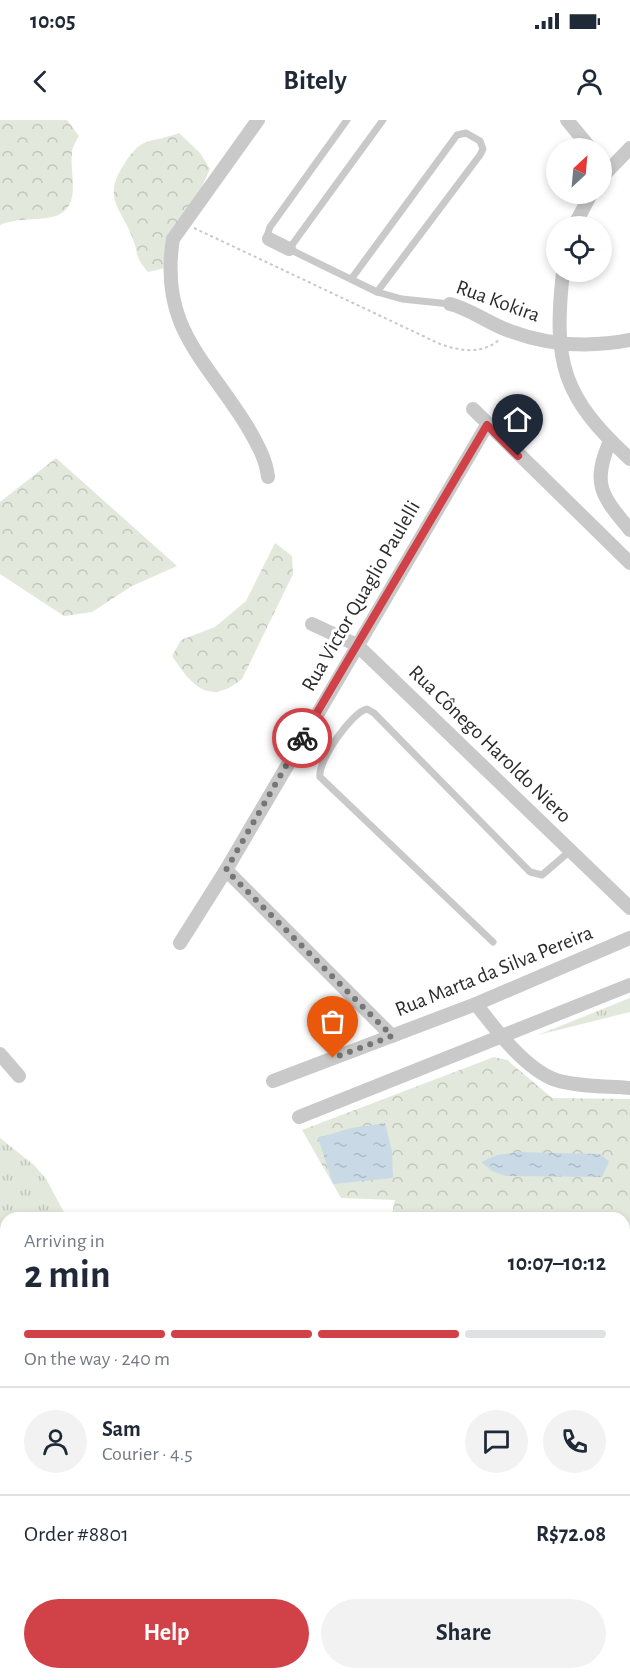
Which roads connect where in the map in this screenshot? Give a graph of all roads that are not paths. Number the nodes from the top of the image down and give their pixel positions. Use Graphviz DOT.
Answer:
graph roads {
  1 [pos="258,120"];
  2 [pos="347,120"];
  3 [pos="383,120"];
  4 [pos="567,120"];
  5 [pos="582,138"];
  6 [pos="630,148"];
  7 [pos="612,162"];
  8 [pos="269,239"];
  9 [pos="289,249"];
  10 [pos="352,278"];
  11 [pos="562,282"];
  12 [pos="377,292"];
  13 [pos="450,304"];
  14 [pos="630,340"];
  15 [pos="562,345"];
  16 [pos="473,409"];
  17 [pos="487,425"];
  18 [pos="610,441"];
  19 [pos="630,459"];
  20 [pos="268,477"];
  21 [pos="630,530"];
  22 [pos="630,563"];
  23 [pos="312,624"];
  24 [pos="357,645"];
  25 [pos="570,851"];
  26 [pos="226,870"];
  27 [pos="630,908"];
  28 [pos="630,938"];
  29 [pos="493,942"];
  30 [pos="180,943"];
  31 [pos="630,985"];
  32 [pos="476,1004"];
  33 [pos="500,1035"];
  34 [pos="392,1036"];
  35 [pos="0,1054"];
  36 [pos="19,1076"];
  37 [pos="273,1081"];
  38 [pos="630,1088"];
  39 [pos="298,1118"];
  1 -- 20 [label="street"];
  2 -- 8 [label="lane, Rua Kokira"];
  3 -- 9 [label="lane"];
  4 -- 5 [label="street"];
  6 -- 7 [label="street"];
  8 -- 9 [label="street, Rua Kokira"];
  9 -- 10 [label="lane, Rua Kokira"];
  10 -- 12 [label="lane, Rua Kokira"];
  10 -- 12 [label="lane"];
  11 -- 15 [label="street"];
  12 -- 13 [label="lane, Rua Kokira"];
  13 -- 15 [label="street, Rua Kokira"];
  14 -- 15 [label="street, Rua Kokira"];
  15 -- 18 [label="street"];
  16 -- 17 [label="street"];
  17 -- 22 [label="street"];
  17 -- 24 [label="street, Rua Victor Quaglio Paulelli"];
  18 -- 19 [label="street"];
  18 -- 21 [label="street"];
  23 -- 24 [label="street, Rua Cônego Haroldo Niero"];
  24 -- 25 [label="street, Rua Cônego Haroldo Niero"];
  24 -- 26 [label="street, Rua Victor Quaglio Paulelli"];
  25 -- 27 [label="street, Rua Cônego Haroldo Niero"];
  25 -- 29 [label="lane"];
  26 -- 30 [label="street, Rua Victor Quaglio Paulelli"];
  26 -- 34 [label="street"];
  28 -- 32 [label="street, Rua Marta da Silva Pereira"];
  31 -- 33 [label="street"];
  32 -- 33 [label="street"];
  32 -- 34 [label="street, Rua Marta da Silva Pereira"];
  33 -- 38 [label="street"];
  33 -- 39 [label="street"];
  34 -- 37 [label="street, Rua Marta da Silva Pereira"];
  35 -- 36 [label="street"];
}
